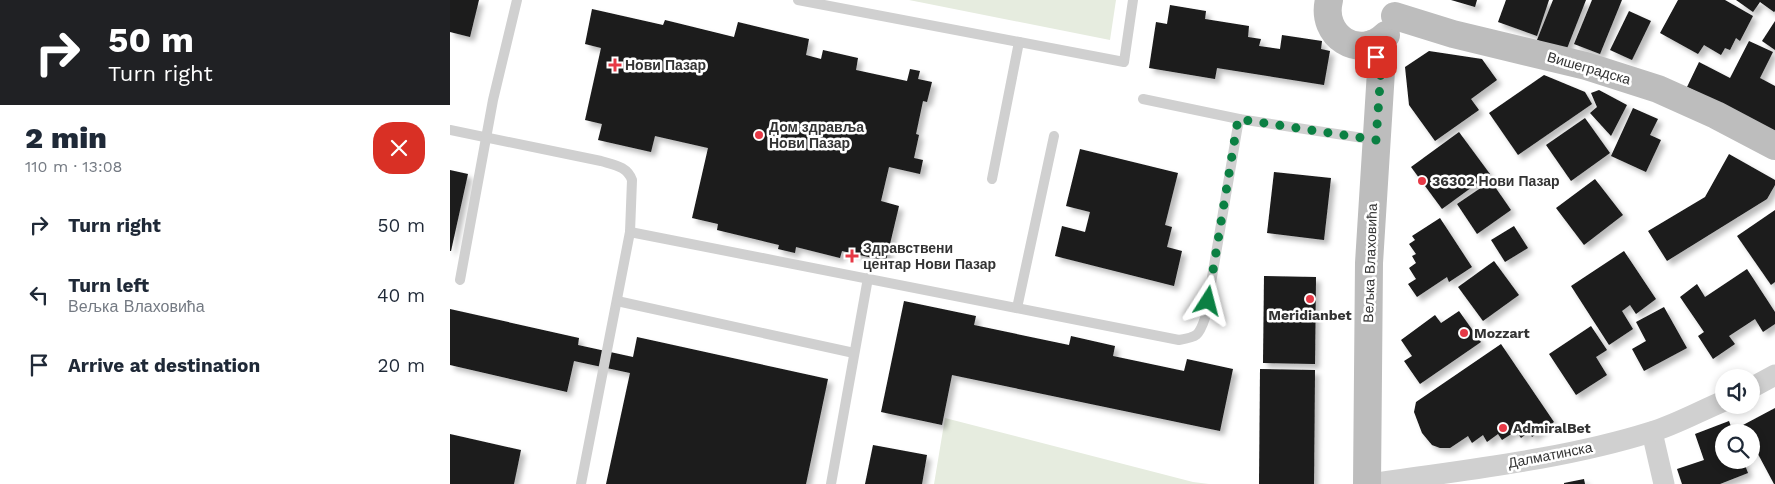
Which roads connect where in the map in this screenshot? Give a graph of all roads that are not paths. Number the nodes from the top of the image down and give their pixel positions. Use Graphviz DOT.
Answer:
graph roads {
  1 [pos="517,0"];
  2 [pos="798,0"];
  3 [pos="1133,0"];
  4 [pos="1329,0"];
  5 [pos="1394,8"];
  6 [pos="1019,42"];
  7 [pos="1372,44"];
  8 [pos="1143,98"];
  9 [pos="1238,119"];
  10 [pos="450,130"];
  11 [pos="486,136"];
  12 [pos="1054,136"];
  13 [pos="1376,140"];
  14 [pos="1775,146"];
  15 [pos="992,179"];
  16 [pos="630,232"];
  17 [pos="868,278"];
  18 [pos="460,280"];
  19 [pos="617,301"];
  20 [pos="1017,308"];
  21 [pos="854,353"];
  22 [pos="1775,375"];
  23 [pos="1760,383"];
  24 [pos="1715,404"];
  25 [pos="1652,432"];
  26 [pos="581,484"];
  27 [pos="831,484"];
  28 [pos="1368,484"];
  29 [pos="1664,484"];
  1 -- 11 [label="lane"];
  2 -- 6 [label="lane"];
  3 -- 6 [label="lane"];
  4 -- 7 [label="street"];
  5 -- 7 [label="street"];
  5 -- 14 [label="street, Вишеградска"];
  6 -- 15 [label="lane"];
  7 -- 13 [label="street, Вељка Влаховића"];
  8 -- 9 [label="lane"];
  9 -- 13 [label="lane"];
  9 -- 20 [label="lane"];
  10 -- 11 [label="lane"];
  11 -- 16 [label="lane"];
  11 -- 18 [label="lane"];
  12 -- 20 [label="lane"];
  13 -- 28 [label="street, Вељка Влаховића"];
  16 -- 17 [label="lane"];
  16 -- 19 [label="lane"];
  17 -- 20 [label="lane"];
  17 -- 21 [label="lane"];
  19 -- 21 [label="lane"];
  19 -- 26 [label="lane"];
  21 -- 27 [label="lane"];
  22 -- 23 [label="street"];
  24 -- 25 [label="street, Далматинска"];
  25 -- 28 [label="street, Далматинска"];
  25 -- 29 [label="street"];
}
